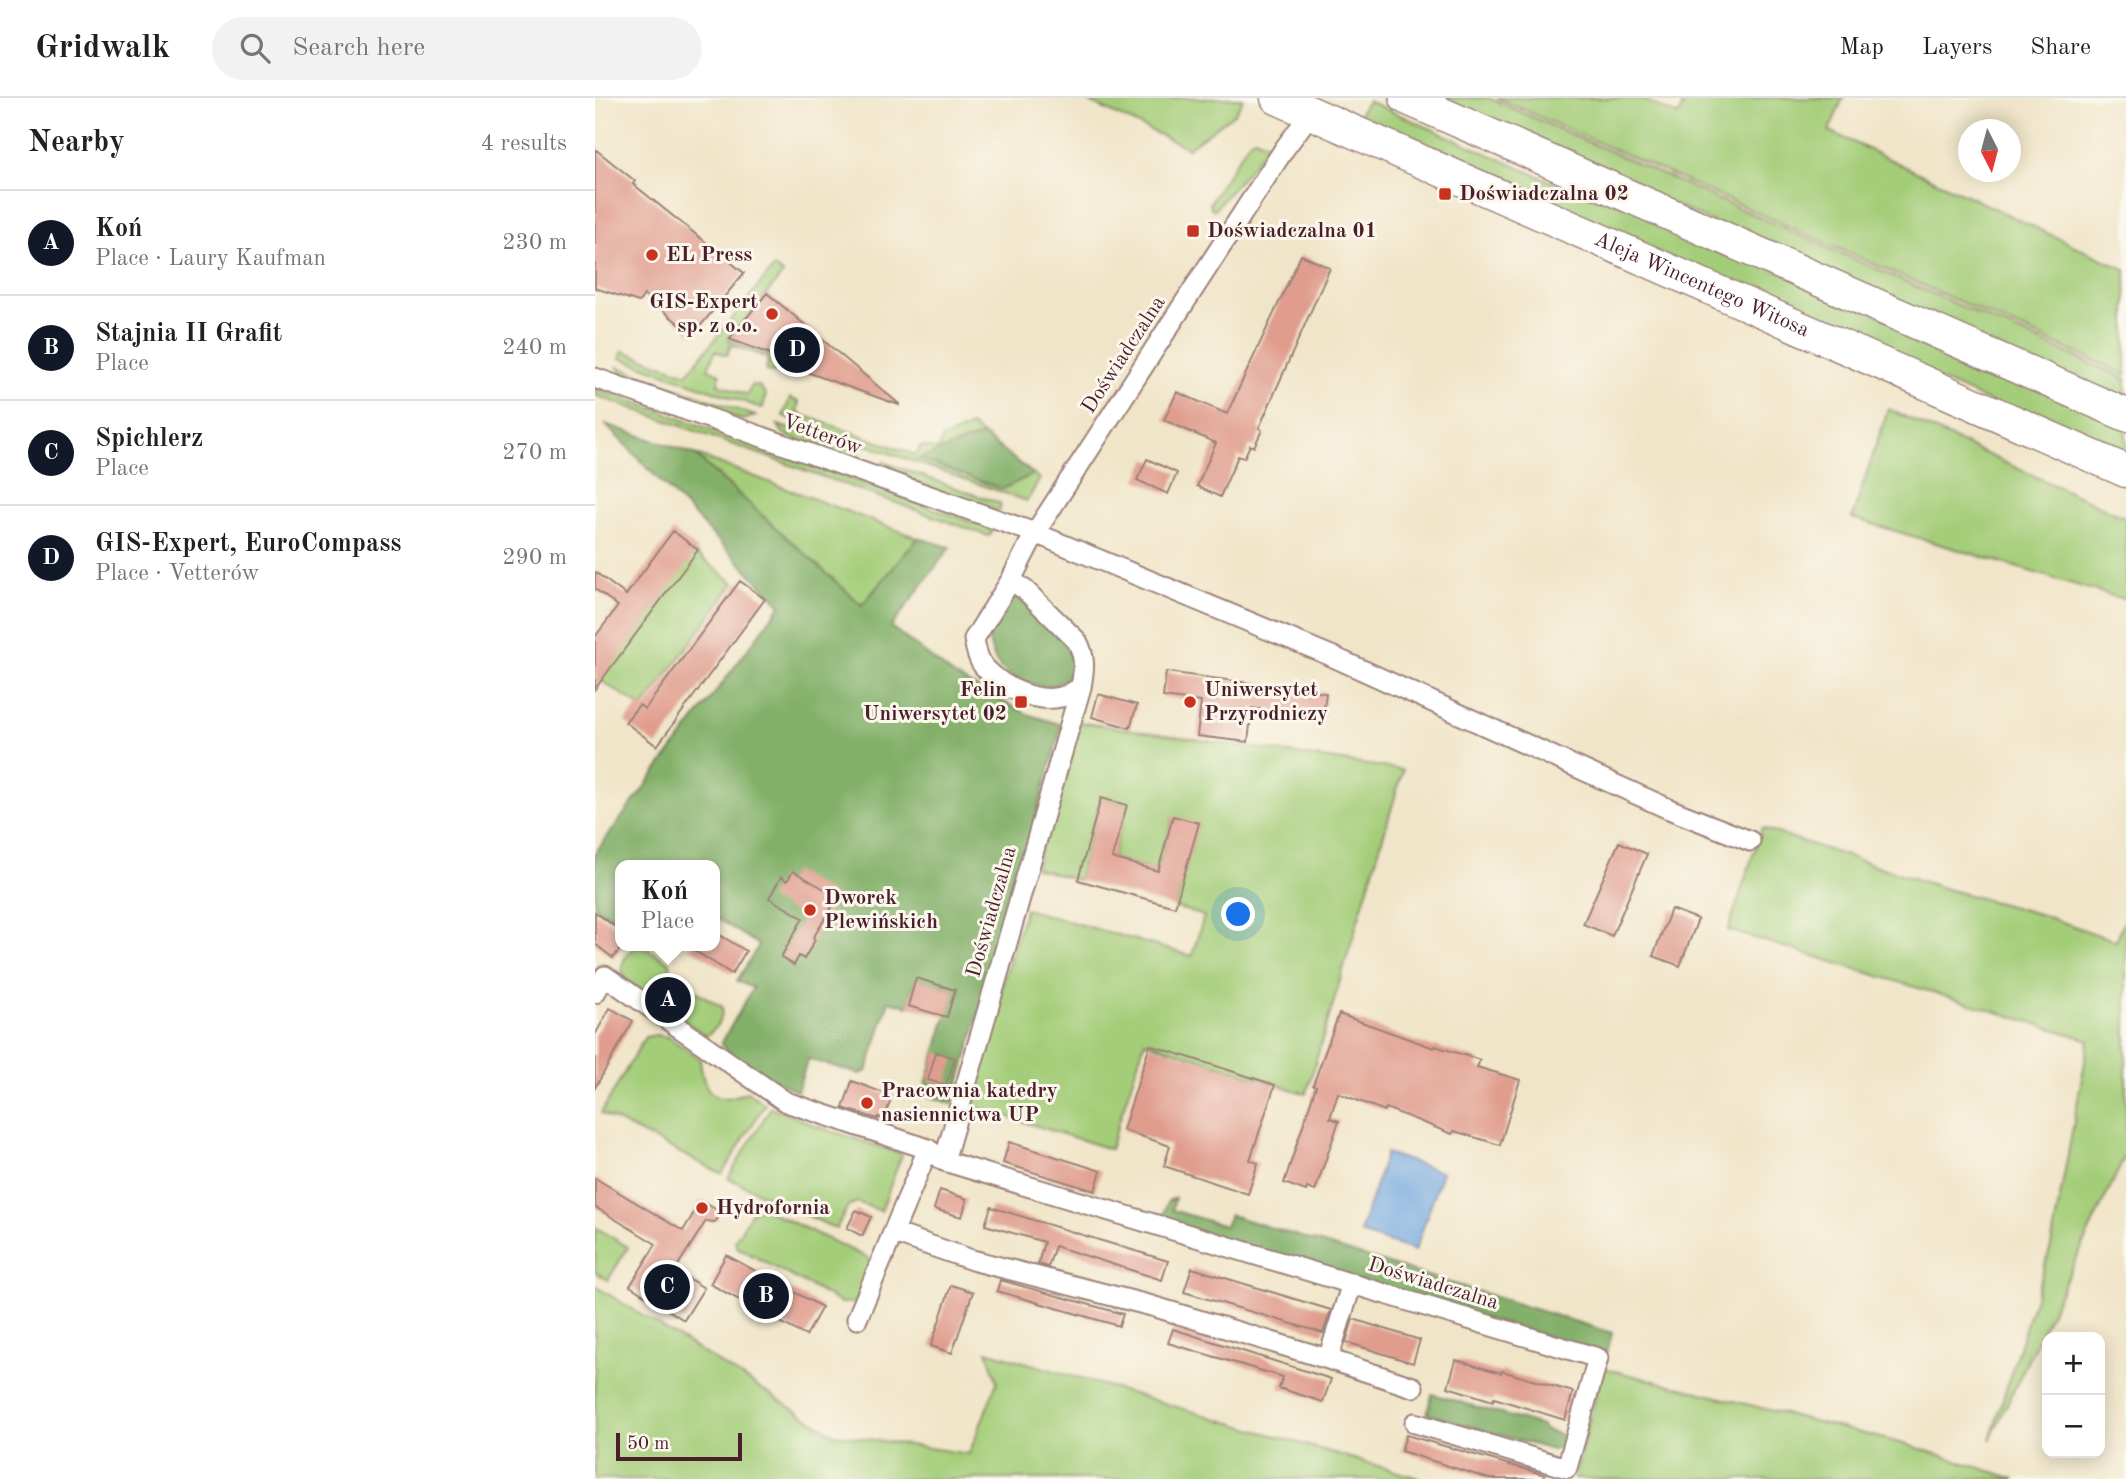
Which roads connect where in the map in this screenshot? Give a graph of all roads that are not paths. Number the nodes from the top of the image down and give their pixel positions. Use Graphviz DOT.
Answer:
graph roads {
  1 [pos="1277,98"];
  2 [pos="1406,98"];
  3 [pos="1311,113"];
  4 [pos="595,378"];
  5 [pos="2126,415"];
  6 [pos="2126,471"];
  7 [pos="1035,533"];
  8 [pos="1011,580"];
  9 [pos="1081,687"];
  10 [pos="1750,841"];
  11 [pos="600,985"];
  12 [pos="936,1155"];
  13 [pos="894,1233"];
  14 [pos="1352,1283"];
  15 [pos="857,1320"];
  16 [pos="1328,1359"];
  17 [pos="1413,1387"];
  18 [pos="1415,1423"];
  1 -- 3 [label="main road, Aleja Wincentego Witosa"];
  2 -- 5 [label="main road"];
  3 -- 6 [label="main road, Aleja Wincentego Witosa"];
  3 -- 7 [label="street, Doświadczalna"];
  4 -- 7 [label="street, Vetterów"];
  7 -- 8 [label="street, Doświadczalna"];
  7 -- 10 [label="street, Vetterów"];
  8 -- 9 [label="street, Doświadczalna"];
  8 -- 9 [label="street"];
  9 -- 12 [label="street, Doświadczalna"];
  11 -- 12 [label="street"];
  12 -- 13 [label="street"];
  12 -- 14 [label="street, Doświadczalna"];
  13 -- 15 [label="street"];
  13 -- 16 [label="street"];
  14 -- 16 [label="street"];
  14 -- 18 [label="street, Doświadczalna"];
  16 -- 17 [label="street"];
}
